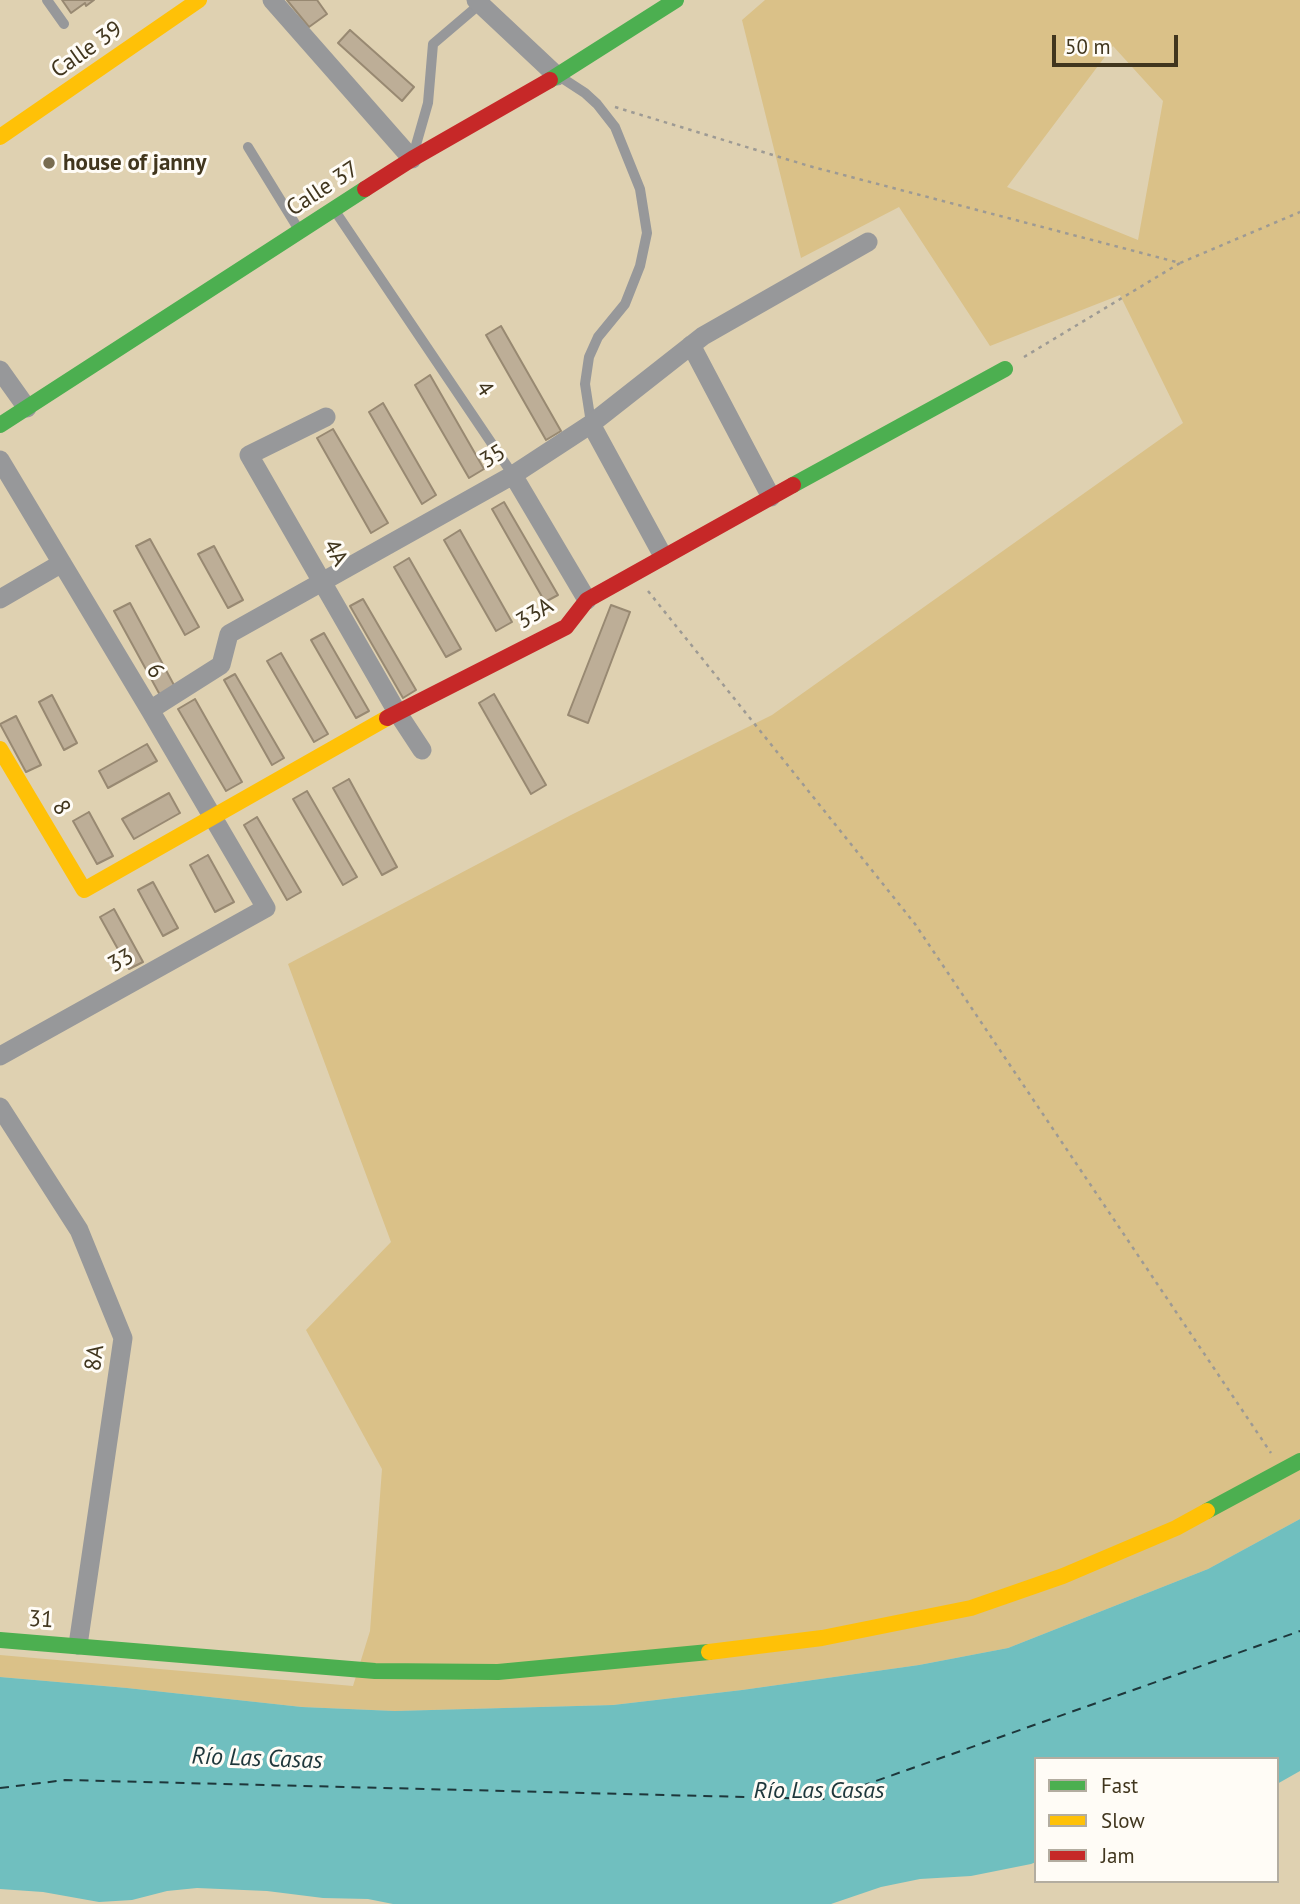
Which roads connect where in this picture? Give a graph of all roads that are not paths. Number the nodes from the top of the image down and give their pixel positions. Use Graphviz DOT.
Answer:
graph roads {
  1 [pos="47,0"];
  2 [pos="199,0"];
  3 [pos="272,0"];
  4 [pos="676,0"];
  5 [pos="478,2"];
  6 [pos="64,24"];
  7 [pos="557,76"];
  8 [pos="0,137"];
  9 [pos="248,147"];
  10 [pos="412,159"];
  11 [pos="334,209"];
  12 [pos="300,231"];
  13 [pos="868,242"];
  14 [pos="691,345"];
  15 [pos="1005,369"];
  16 [pos="0,370"];
  17 [pos="27,408"];
  18 [pos="326,417"];
  19 [pos="591,424"];
  20 [pos="0,425"];
  21 [pos="0,460"];
  22 [pos="513,475"];
  23 [pos="771,497"];
  24 [pos="663,556"];
  25 [pos="62,563"];
  26 [pos="324,582"];
  27 [pos="0,599"];
  28 [pos="587,600"];
  29 [pos="150,709"];
  30 [pos="397,712"];
  31 [pos="0,749"];
  32 [pos="422,750"];
  33 [pos="212,815"];
  34 [pos="83,890"];
  35 [pos="265,908"];
  36 [pos="0,1056"];
  37 [pos="0,1107"];
  38 [pos="1300,1461"];
  39 [pos="0,1640"];
  40 [pos="78,1645"];
  1 -- 6 [label="lane"];
  2 -- 8 [label="street, Calle 39"];
  3 -- 10 [label="street"];
  4 -- 7 [label="street, Calle 37"];
  5 -- 7 [label="street"];
  5 -- 10 [label="lane"];
  7 -- 10 [label="street, Calle 37"];
  7 -- 19 [label="lane"];
  9 -- 12 [label="lane"];
  10 -- 11 [label="street, Calle 37"];
  11 -- 12 [label="street, Calle 37"];
  11 -- 22 [label="lane, 4"];
  12 -- 17 [label="street, Calle 37"];
  13 -- 14 [label="street, 35"];
  14 -- 19 [label="street, 35"];
  14 -- 23 [label="street"];
  15 -- 23 [label="street, 33A"];
  16 -- 17 [label="street"];
  17 -- 20 [label="street, Calle 37"];
  18 -- 26 [label="street, 4A"];
  19 -- 22 [label="street, 35"];
  19 -- 24 [label="street"];
  21 -- 25 [label="street, 6"];
  22 -- 26 [label="street, 35"];
  22 -- 28 [label="street, 4"];
  23 -- 24 [label="street, 33A"];
  24 -- 28 [label="street, 33A"];
  25 -- 27 [label="street"];
  25 -- 29 [label="street, 6"];
  26 -- 29 [label="street, 35"];
  26 -- 30 [label="street, 4A"];
  28 -- 30 [label="street, 33A"];
  29 -- 33 [label="street, 6"];
  30 -- 32 [label="street, 4A"];
  30 -- 33 [label="street, 33A"];
  31 -- 34 [label="street, 8"];
  33 -- 34 [label="street, 33A"];
  33 -- 35 [label="street, 6"];
  35 -- 36 [label="street, 33"];
  37 -- 40 [label="street, 8A"];
  38 -- 40 [label="street, 31"];
  39 -- 40 [label="street, 31"];
}
